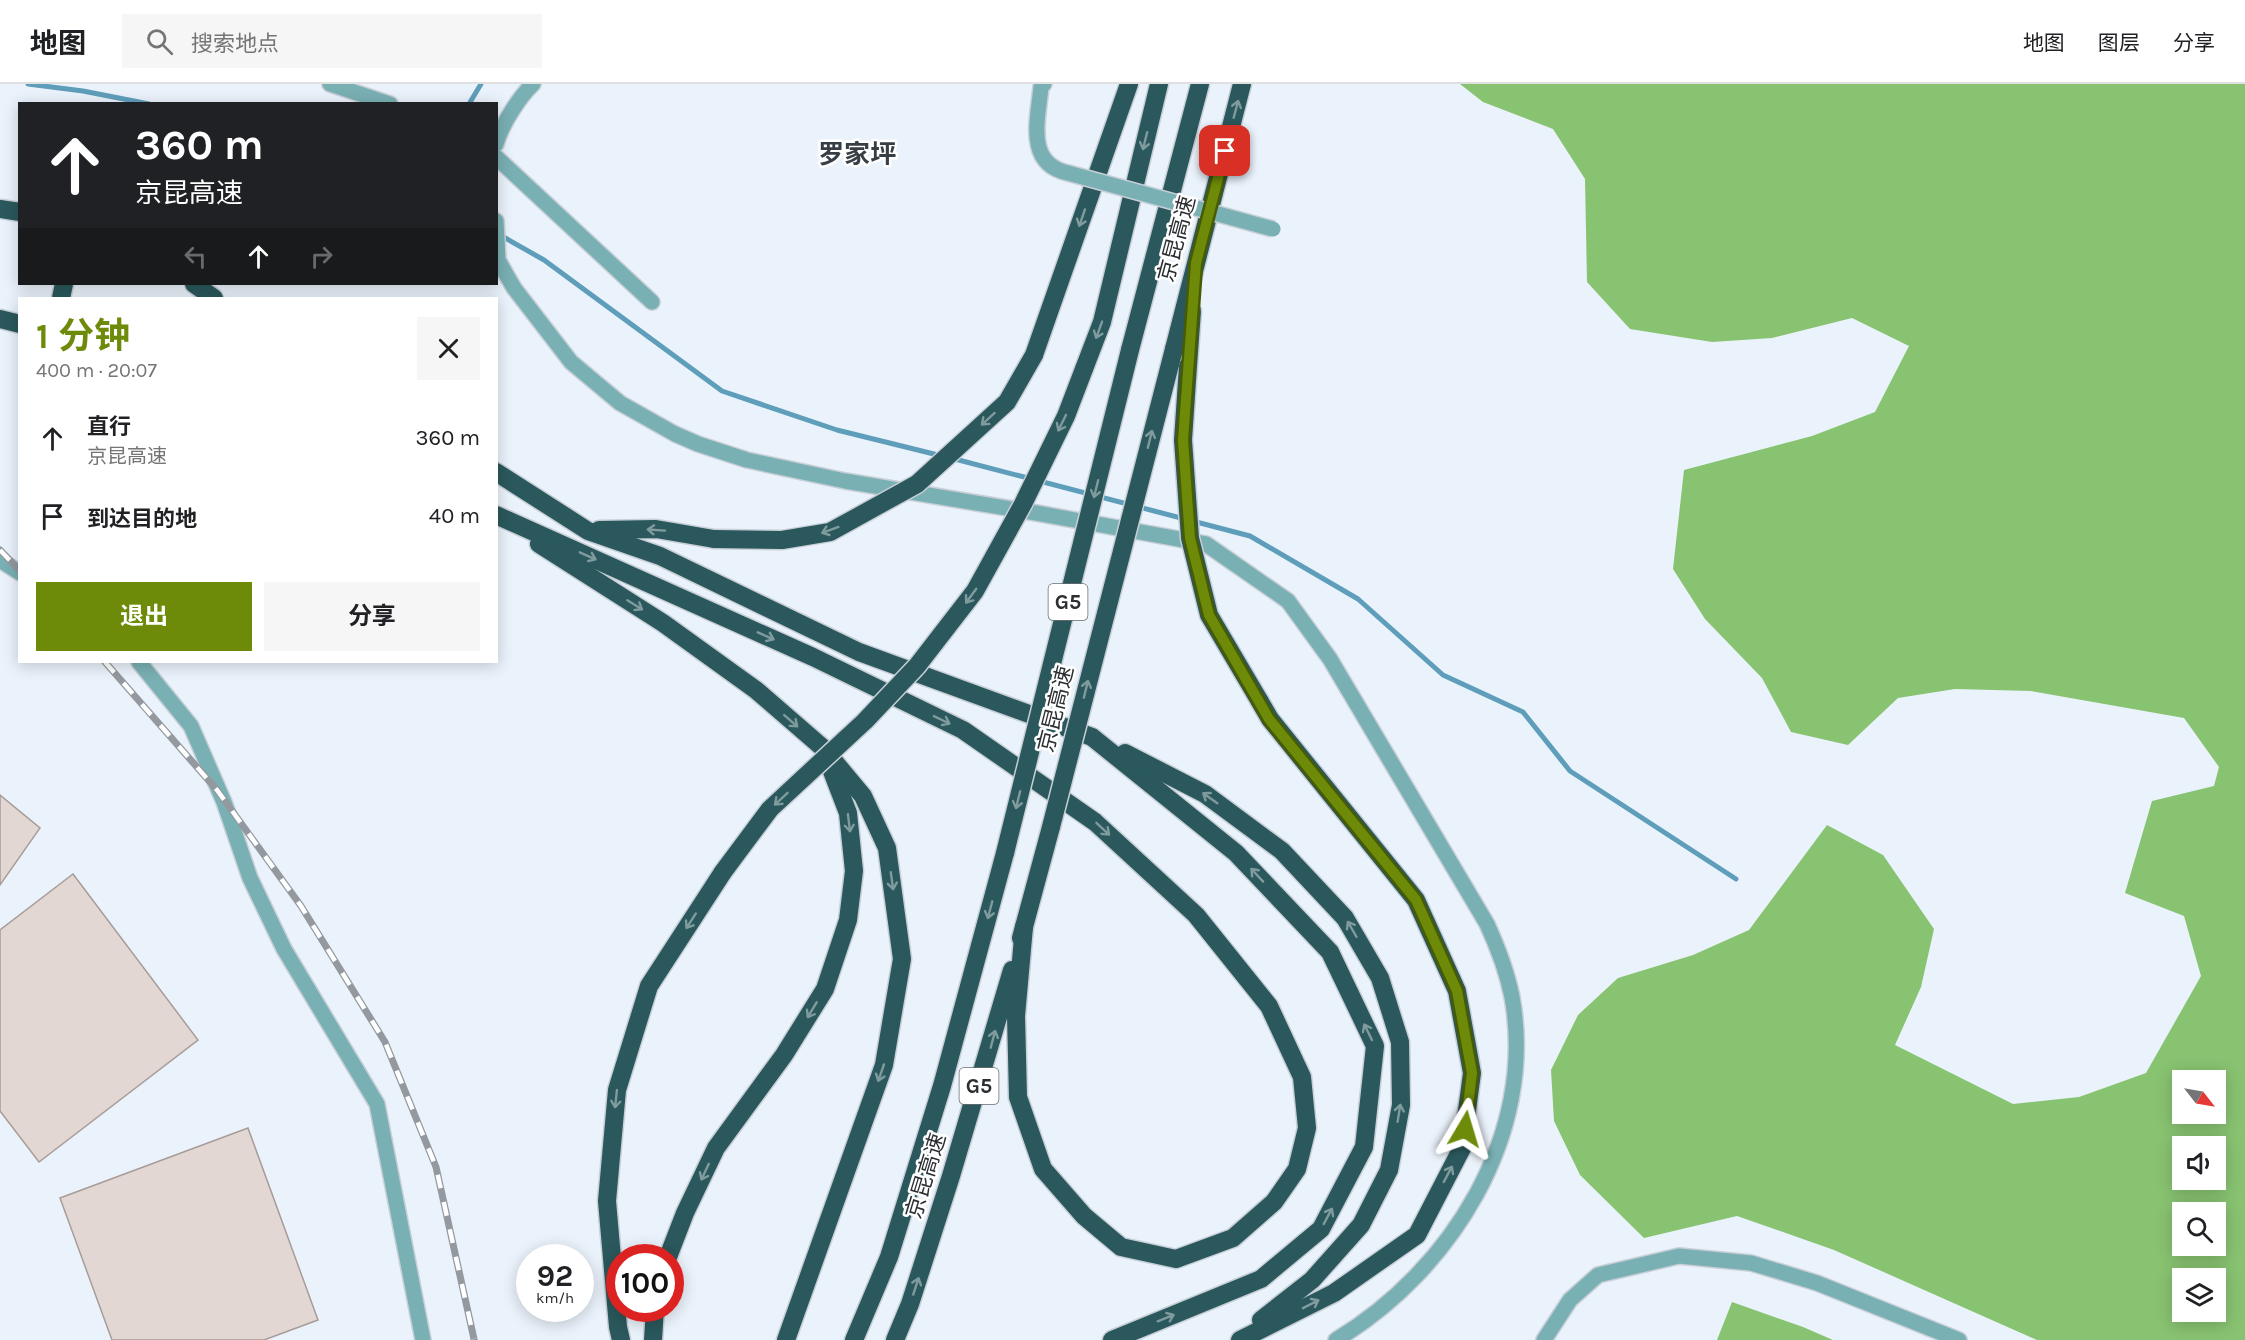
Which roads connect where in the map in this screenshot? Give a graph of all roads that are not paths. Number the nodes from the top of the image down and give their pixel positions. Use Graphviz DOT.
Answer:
graph roads {
  1 [pos="330,84"];
  2 [pos="533,84"];
  3 [pos="1044,84"];
  4 [pos="1129,84"];
  5 [pos="1159,84"];
  6 [pos="1200,84"];
  7 [pos="1242,84"];
  8 [pos="384,102"];
  9 [pos="498,135"];
  10 [pos="498,159"];
  11 [pos="0,209"];
  12 [pos="18,212"];
  13 [pos="1274,229"];
  14 [pos="498,260"];
  15 [pos="1196,263"];
  16 [pos="195,285"];
  17 [pos="213,297"];
  18 [pos="652,302"];
  19 [pos="0,319"];
  20 [pos="18,324"];
  21 [pos="498,473"];
  22 [pos="498,517"];
  23 [pos="498,517"];
  24 [pos="588,531"];
  25 [pos="0,561"];
  26 [pos="18,572"];
  27 [pos="140,663"];
  28 [pos="1092,737"];
  29 [pos="823,748"];
  30 [pos="1023,927"];
  31 [pos="673,1244"];
  32 [pos="654,1322"];
  33 [pos="423,1340"];
  34 [pos="621,1340"];
  35 [pos="653,1340"];
  36 [pos="786,1340"];
  37 [pos="854,1340"];
  38 [pos="895,1340"];
  39 [pos="1112,1340"];
  40 [pos="1238,1340"];
  41 [pos="1336,1340"];
  42 [pos="1544,1340"];
  43 [pos="1959,1340"];
  1 -- 8 [label="street"];
  2 -- 9 [label="street"];
  3 -- 13 [label="street, bridge"];
  4 -- 24 [label="highway, one-way, bridge"];
  5 -- 34 [label="highway, one-way, bridge"];
  6 -- 37 [label="highway, 京昆高速 / G5, one-way, bridge"];
  15 -- 7 [label="highway, 京昆高速 / G5, one-way"];
  10 -- 18 [label="street"];
  11 -- 12 [label="highway"];
  14 -- 41 [label="street"];
  30 -- 15 [label="highway, 京昆高速 / G5, one-way, bridge"];
  40 -- 15 [label="highway, one-way, bridge"];
  16 -- 17 [label="highway"];
  19 -- 20 [label="highway"];
  21 -- 24 [label="highway"];
  22 -- 29 [label="highway, one-way"];
  23 -- 30 [label="highway, one-way"];
  24 -- 28 [label="highway"];
  25 -- 26 [label="street"];
  27 -- 33 [label="street"];
  39 -- 28 [label="highway, one-way"];
  40 -- 28 [label="highway, one-way"];
  29 -- 31 [label="highway, one-way"];
  29 -- 36 [label="highway, one-way"];
  38 -- 30 [label="highway, 京昆高速 / G5, one-way"];
  32 -- 35 [label="highway"];
  42 -- 43 [label="street"];
}
